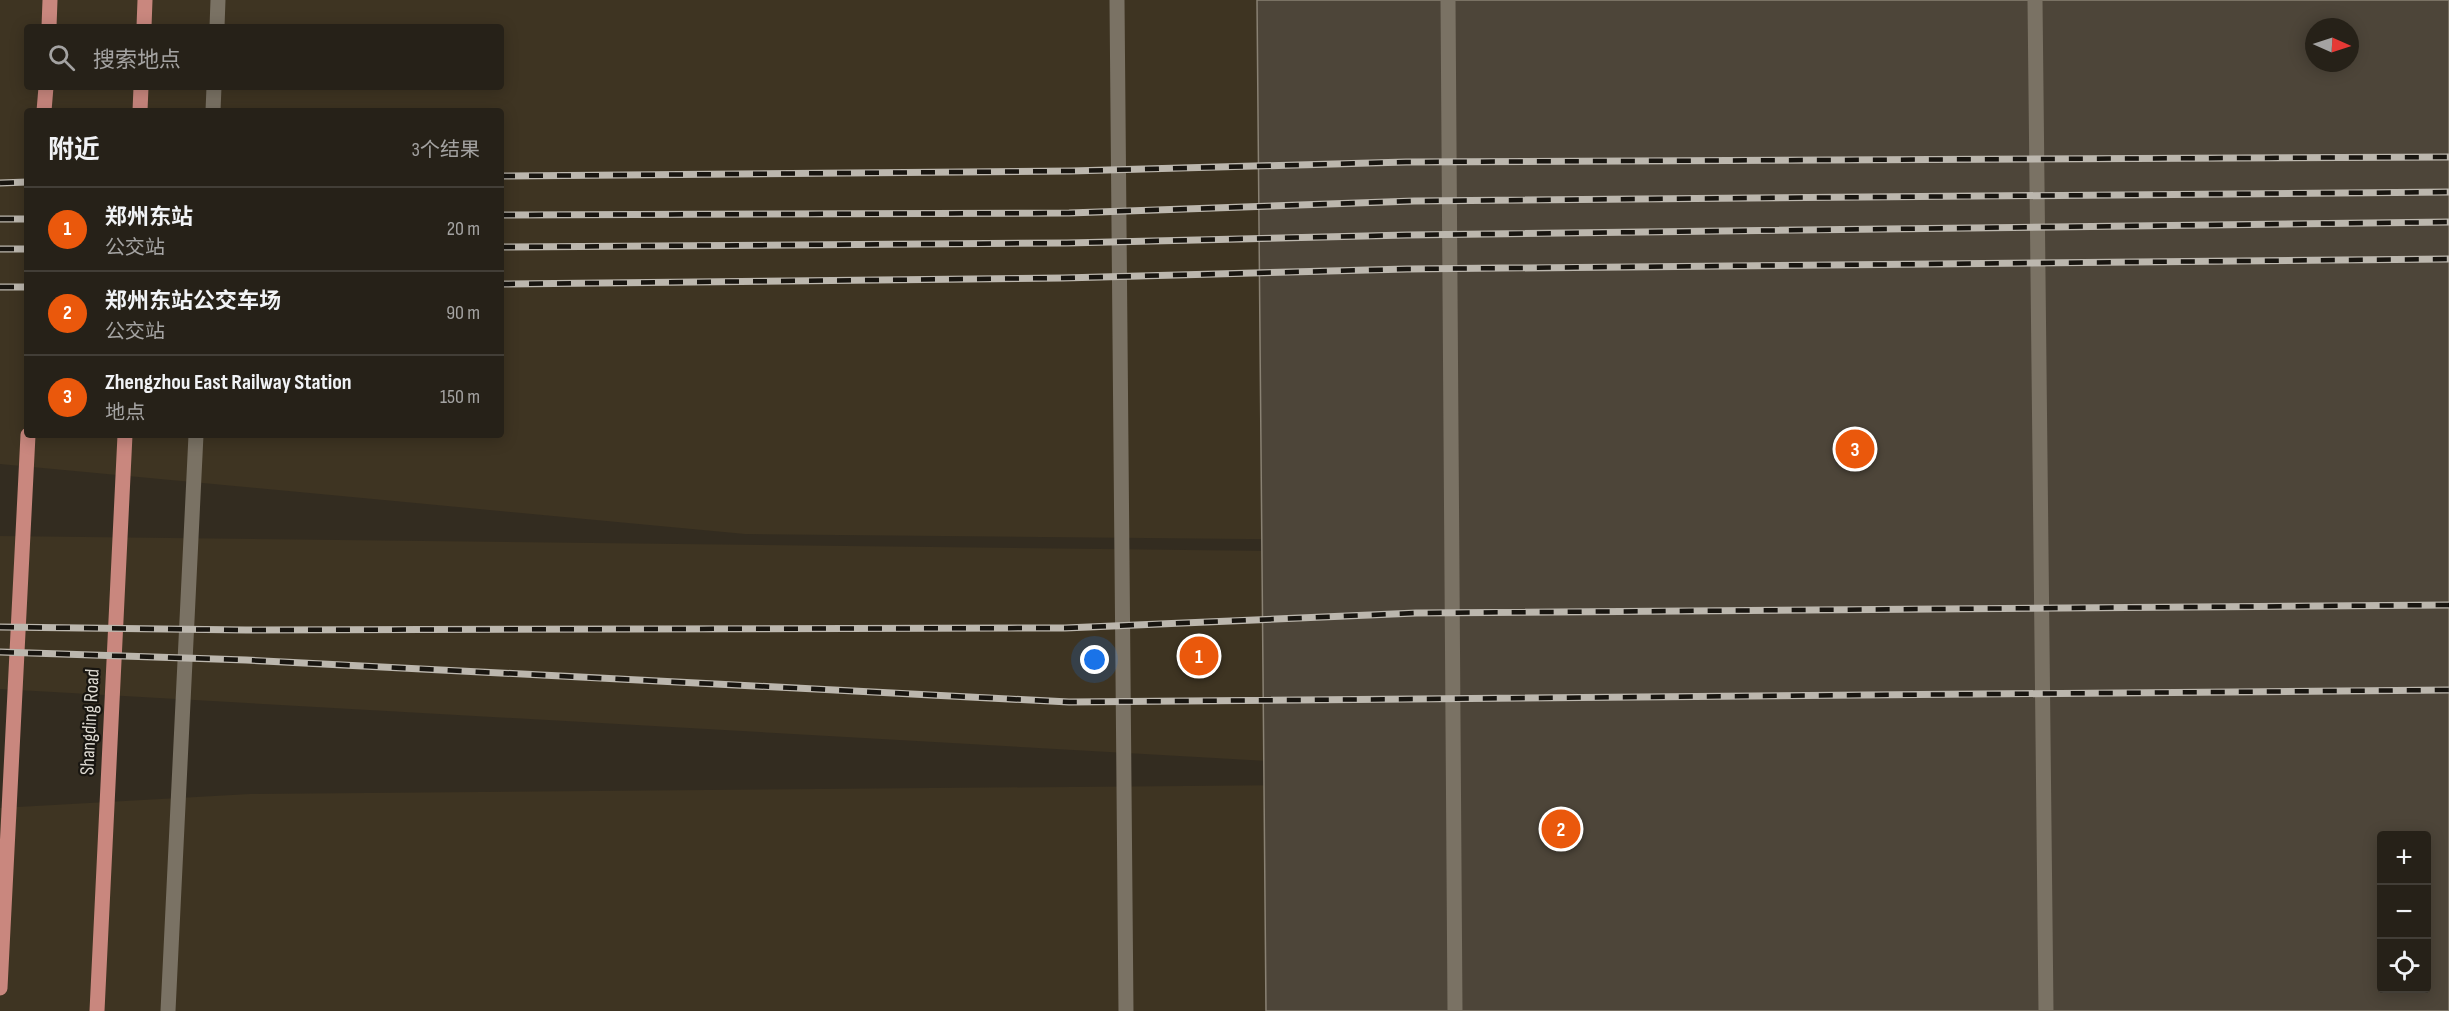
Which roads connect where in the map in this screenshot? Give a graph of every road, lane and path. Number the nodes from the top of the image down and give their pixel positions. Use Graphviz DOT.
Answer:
graph roads {
  1 [pos="50,0"];
  2 [pos="145,0"];
  3 [pos="218,0"];
  4 [pos="1116,0"];
  5 [pos="1448,0"];
  6 [pos="2035,0"];
  7 [pos="49,24"];
  8 [pos="144,24"];
  9 [pos="217,24"];
  10 [pos="46,90"];
  11 [pos="141,90"];
  12 [pos="214,90"];
  13 [pos="44,108"];
  14 [pos="140,108"];
  15 [pos="213,108"];
  16 [pos="28,438"];
  17 [pos="124,438"];
  18 [pos="196,438"];
  19 [pos="0,988"];
  20 [pos="97,1011"];
  21 [pos="168,1011"];
  22 [pos="1126,1011"];
  23 [pos="1455,1011"];
  24 [pos="2046,1011"];
  1 -- 7 [label="main road"];
  2 -- 8 [label="main road"];
  3 -- 9 [label="street"];
  4 -- 22 [label="street"];
  5 -- 23 [label="street"];
  6 -- 24 [label="street"];
  10 -- 13 [label="main road"];
  11 -- 14 [label="main road"];
  12 -- 15 [label="street"];
  16 -- 19 [label="main road"];
  17 -- 20 [label="main road, Shangding Road"];
  18 -- 21 [label="street"];
}
